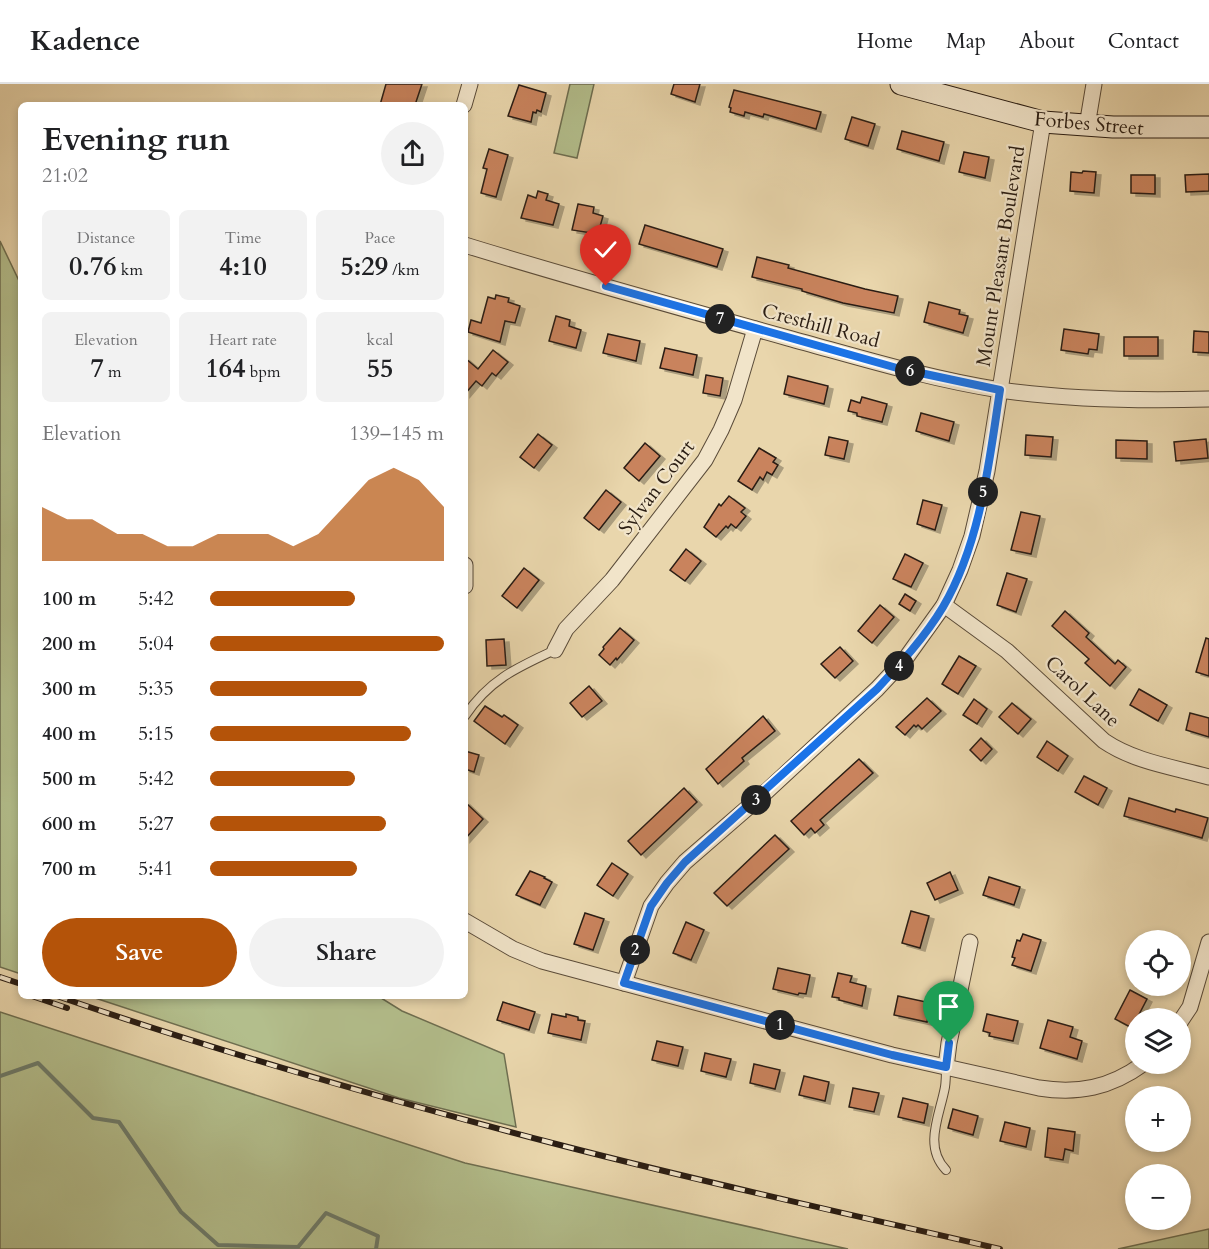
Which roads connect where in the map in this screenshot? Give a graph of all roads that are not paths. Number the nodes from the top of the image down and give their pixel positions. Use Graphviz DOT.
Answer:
graph roads {
  1 [pos="470,84"];
  2 [pos="901,84"];
  3 [pos="1094,84"];
  4 [pos="465,102"];
  5 [pos="1043,122"];
  6 [pos="1087,126"];
  7 [pos="1209,127"];
  8 [pos="468,246"];
  9 [pos="755,328"];
  10 [pos="1000,390"];
  11 [pos="1209,399"];
  12 [pos="944,605"];
  13 [pos="555,650"];
  14 [pos="468,712"];
  15 [pos="1209,777"];
  16 [pos="468,923"];
  17 [pos="970,942"];
  18 [pos="1209,942"];
  19 [pos="624,983"];
  20 [pos="1189,1008"];
  21 [pos="946,1067"];
  22 [pos="1126,1074"];
  23 [pos="946,1170"];
  1 -- 4 [label="street"];
  2 -- 5 [label="street, Forbes Street"];
  3 -- 6 [label="street"];
  5 -- 6 [label="street, Forbes Street"];
  5 -- 10 [label="street, Mount Pleasant Boulevard"];
  6 -- 7 [label="street, Forbes Street"];
  8 -- 9 [label="street, Cresthill Road"];
  9 -- 10 [label="street, Cresthill Road"];
  9 -- 13 [label="street, Sylvan Court"];
  10 -- 11 [label="street, Cresthill Road"];
  10 -- 12 [label="street, Mount Pleasant Boulevard"];
  12 -- 15 [label="street, Carol Lane"];
  12 -- 19 [label="street, Mount Pleasant Boulevard"];
  13 -- 14 [label="lane"];
  16 -- 19 [label="street"];
  17 -- 21 [label="street"];
  18 -- 20 [label="street"];
  19 -- 21 [label="street"];
  21 -- 22 [label="street"];
  21 -- 23 [label="lane"];
}
